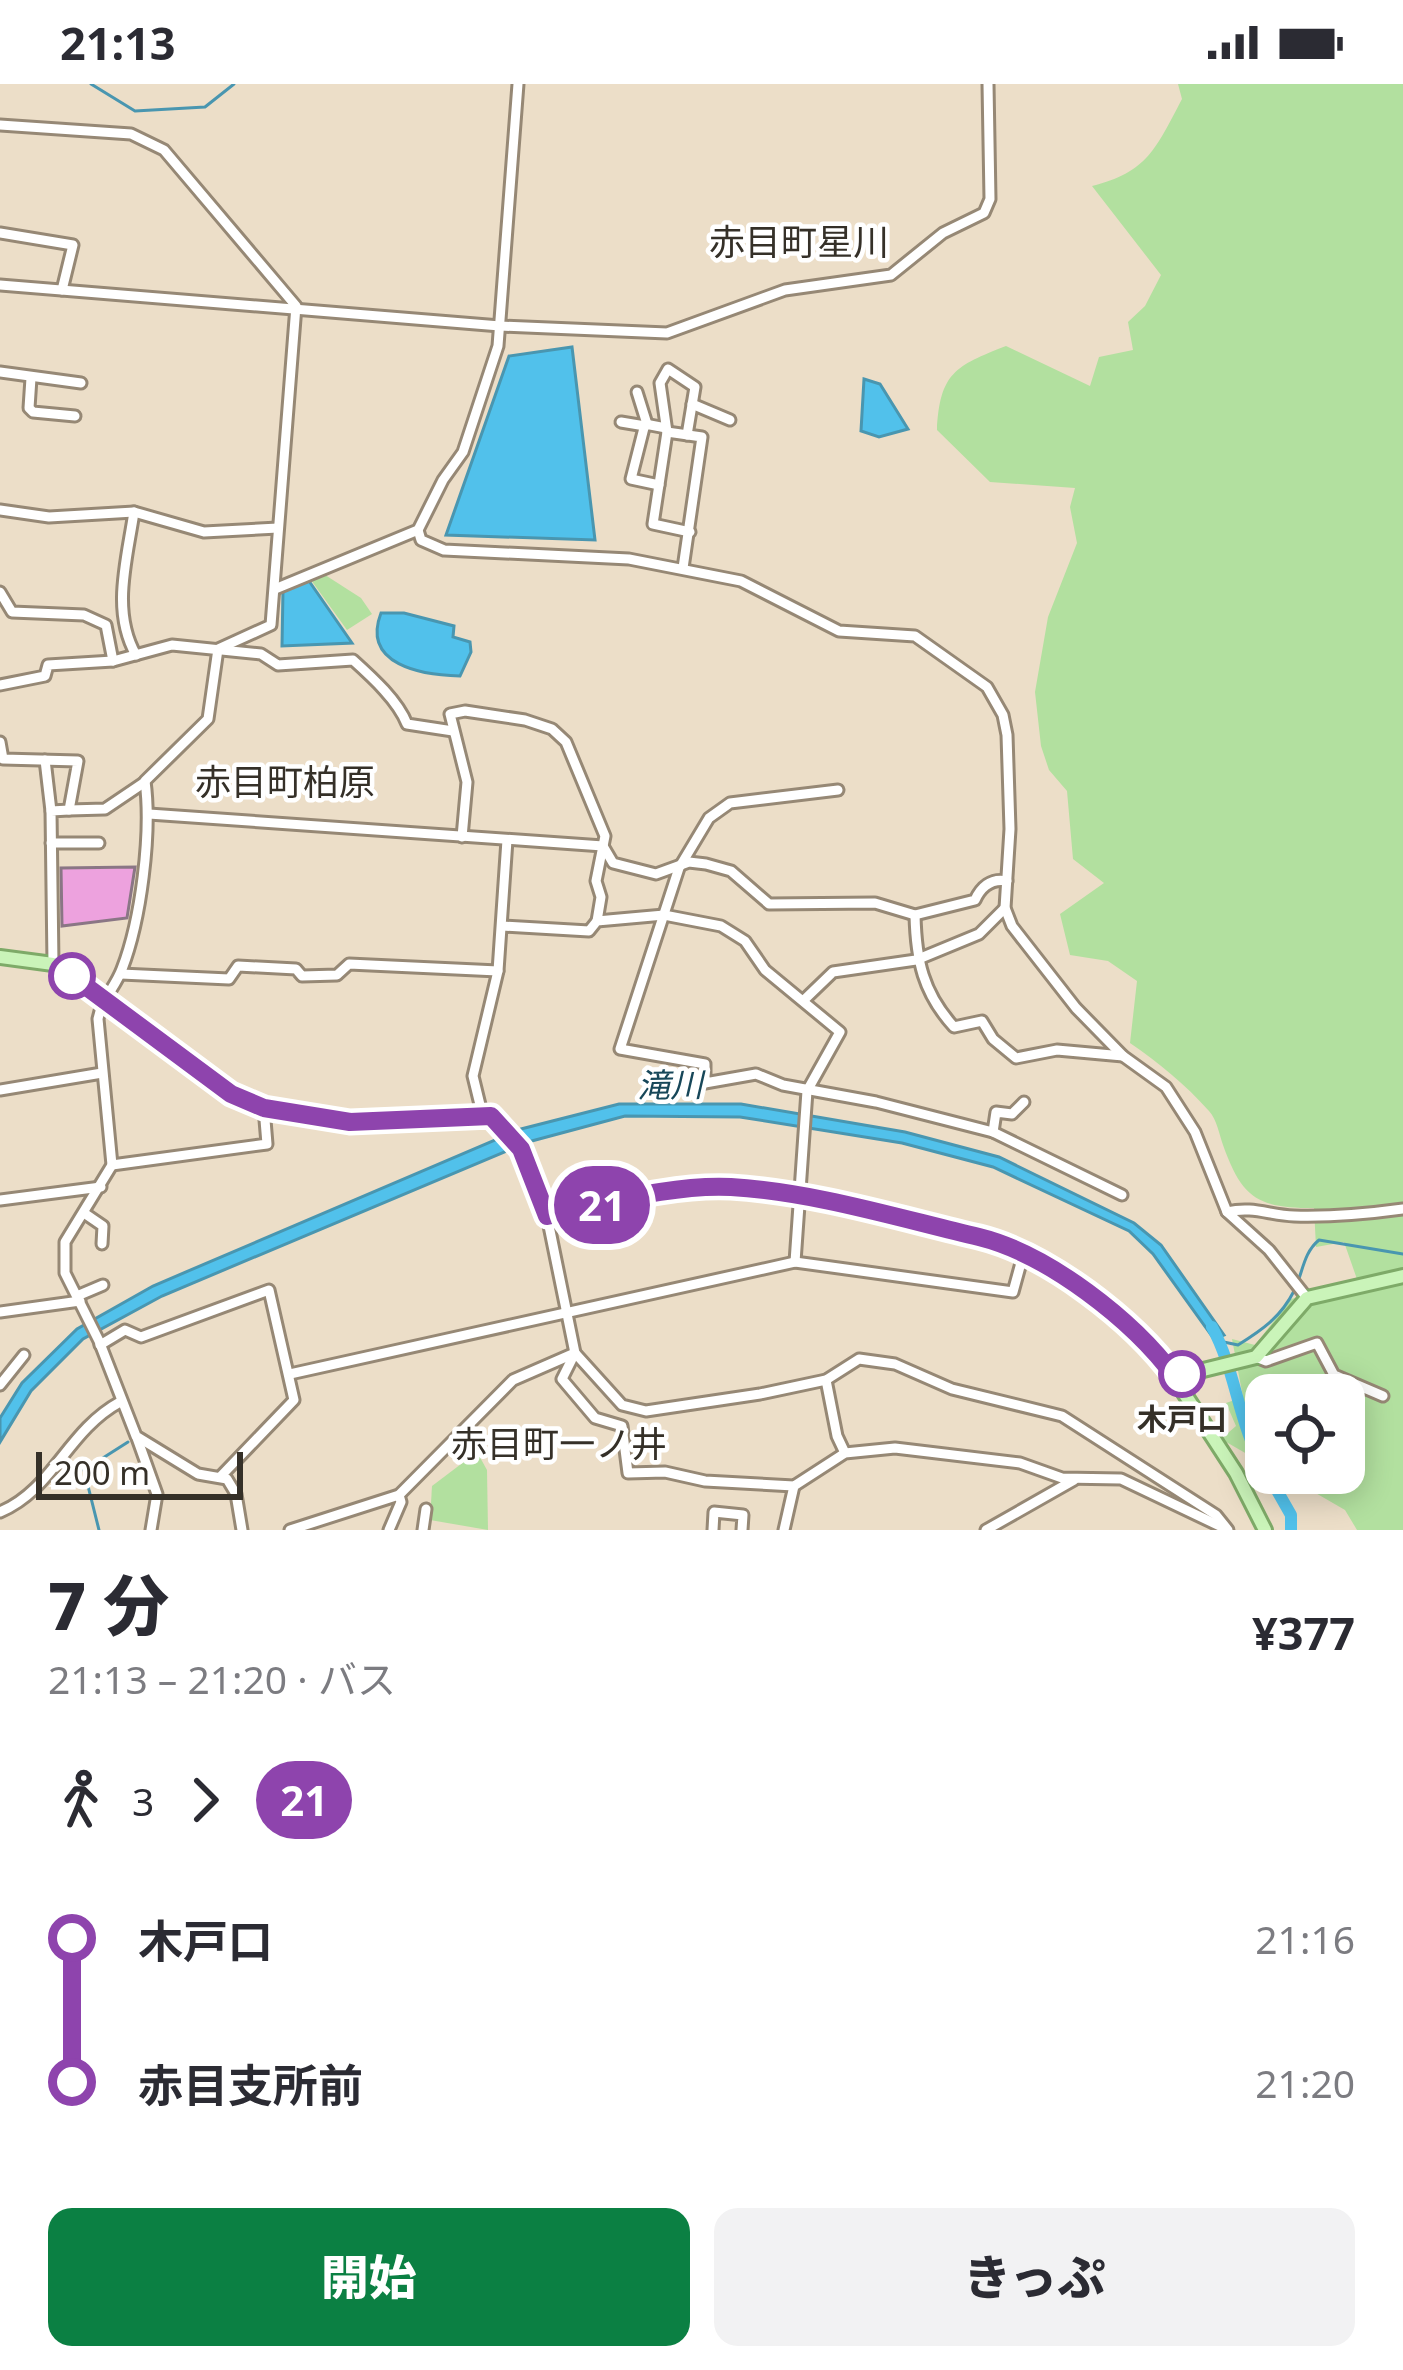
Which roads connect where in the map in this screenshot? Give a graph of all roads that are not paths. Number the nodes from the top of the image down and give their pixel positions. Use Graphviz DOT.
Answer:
graph roads {
  1 [pos="518,84"];
  2 [pos="988,84"];
  3 [pos="0,125"];
  4 [pos="0,233"];
  5 [pos="0,285"];
  6 [pos="62,290"];
  7 [pos="294,311"];
  8 [pos="500,326"];
  9 [pos="0,372"];
  10 [pos="32,378"];
  11 [pos="81,383"];
  12 [pos="637,392"];
  13 [pos="692,404"];
  14 [pos="75,416"];
  15 [pos="730,420"];
  16 [pos="621,422"];
  17 [pos="646,425"];
  18 [pos="667,430"];
  19 [pos="687,435"];
  20 [pos="659,485"];
  21 [pos="0,510"];
  22 [pos="134,512"];
  23 [pos="278,527"];
  24 [pos="418,530"];
  25 [pos="689,532"];
  26 [pos="683,568"];
  27 [pos="275,589"];
  28 [pos="0,592"];
  29 [pos="12,612"];
  30 [pos="0,617"];
  31 [pos="218,650"];
  32 [pos="136,655"];
  33 [pos="113,662"];
  34 [pos="0,685"];
  35 [pos="453,731"];
  36 [pos="0,742"];
  37 [pos="3,759"];
  38 [pos="45,760"];
  39 [pos="2,772"];
  40 [pos="145,782"];
  41 [pos="838,790"];
  42 [pos="69,810"];
  43 [pos="50,812"];
  44 [pos="149,814"];
  45 [pos="462,837"];
  46 [pos="507,840"];
  47 [pos="51,843"];
  48 [pos="99,843"];
  49 [pos="603,846"];
  50 [pos="679,868"];
  51 [pos="1006,881"];
  52 [pos="1005,908"];
  53 [pos="664,915"];
  54 [pos="915,915"];
  55 [pos="597,921"];
  56 [pos="502,926"];
  57 [pos="2,959"];
  58 [pos="916,960"];
  59 [pos="53,964"];
  60 [pos="498,971"];
  61 [pos="121,974"];
  62 [pos="805,999"];
  63 [pos="101,1001"];
  64 [pos="1123,1056"];
  65 [pos="102,1073"];
  66 [pos="0,1090"];
  67 [pos="808,1096"];
  68 [pos="1024,1102"];
  69 [pos="264,1108"];
  70 [pos="482,1113"];
  71 [pos="993,1132"];
  72 [pos="112,1165"];
  73 [pos="101,1187"];
  74 [pos="1121,1195"];
  75 [pos="800,1197"];
  76 [pos="0,1200"];
  77 [pos="1403,1210"];
  78 [pos="1227,1212"];
  79 [pos="85,1213"];
  80 [pos="547,1216"];
  81 [pos="104,1226"];
  82 [pos="116,1233"];
  83 [pos="102,1244"];
  84 [pos="1024,1252"];
  85 [pos="796,1262"];
  86 [pos="1403,1276"];
  87 [pos="103,1285"];
  88 [pos="1305,1296"];
  89 [pos="79,1299"];
  90 [pos="565,1311"];
  91 [pos="0,1312"];
  92 [pos="100,1343"];
  93 [pos="575,1353"];
  94 [pos="24,1355"];
  95 [pos="1249,1358"];
  96 [pos="290,1374"];
  97 [pos="1175,1377"];
  98 [pos="826,1380"];
  99 [pos="0,1385"];
  100 [pos="1383,1396"];
  101 [pos="120,1402"];
  102 [pos="136,1436"];
  103 [pos="845,1453"];
  104 [pos="628,1473"];
  105 [pos="221,1476"];
  106 [pos="1074,1480"];
  107 [pos="794,1486"];
  108 [pos="622,1490"];
  109 [pos="398,1495"];
  110 [pos="426,1509"];
  111 [pos="0,1511"];
  112 [pos="1227,1529"];
  113 [pos="151,1530"];
  114 [pos="242,1530"];
  115 [pos="290,1530"];
  116 [pos="388,1530"];
  117 [pos="422,1530"];
  118 [pos="712,1530"];
  119 [pos="742,1530"];
  120 [pos="784,1530"];
  121 [pos="986,1530"];
  122 [pos="1265,1530"];
  1 -- 8 [label="street"];
  2 -- 8 [label="street"];
  3 -- 7 [label="street"];
  4 -- 6 [label="street"];
  5 -- 6 [label="street"];
  6 -- 7 [label="street"];
  7 -- 8 [label="street"];
  7 -- 23 [label="street"];
  8 -- 24 [label="street"];
  9 -- 10 [label="street"];
  10 -- 11 [label="street"];
  10 -- 14 [label="street"];
  12 -- 17 [label="street"];
  13 -- 15 [label="street"];
  13 -- 18 [label="street"];
  13 -- 19 [label="street"];
  16 -- 17 [label="street"];
  17 -- 18 [label="street"];
  17 -- 20 [label="street"];
  18 -- 19 [label="street"];
  18 -- 20 [label="street"];
  19 -- 25 [label="street"];
  20 -- 25 [label="street"];
  21 -- 22 [label="street"];
  22 -- 23 [label="street"];
  22 -- 32 [label="street"];
  23 -- 27 [label="street"];
  24 -- 26 [label="street"];
  24 -- 27 [label="street"];
  25 -- 26 [label="street"];
  26 -- 51 [label="street"];
  27 -- 31 [label="street"];
  28 -- 29 [label="street"];
  29 -- 30 [label="street"];
  29 -- 33 [label="street"];
  31 -- 32 [label="street"];
  31 -- 35 [label="street"];
  31 -- 40 [label="street"];
  32 -- 33 [label="street"];
  33 -- 34 [label="street"];
  35 -- 45 [label="street"];
  35 -- 49 [label="street"];
  36 -- 37 [label="street"];
  37 -- 38 [label="street"];
  37 -- 39 [label="street"];
  38 -- 42 [label="street"];
  38 -- 43 [label="street"];
  40 -- 42 [label="street"];
  40 -- 44 [label="street"];
  41 -- 50 [label="street"];
  42 -- 43 [label="street"];
  43 -- 47 [label="street"];
  44 -- 45 [label="street"];
  44 -- 61 [label="street"];
  45 -- 46 [label="street"];
  46 -- 49 [label="street"];
  46 -- 56 [label="street"];
  47 -- 48 [label="street"];
  47 -- 59 [label="street"];
  49 -- 50 [label="street"];
  49 -- 55 [label="street"];
  50 -- 53 [label="street"];
  50 -- 54 [label="street"];
  51 -- 52 [label="street"];
  51 -- 54 [label="street"];
  52 -- 58 [label="street"];
  52 -- 64 [label="street"];
  53 -- 55 [label="street"];
  53 -- 62 [label="street"];
  53 -- 67 [label="street"];
  54 -- 58 [label="street"];
  55 -- 56 [label="street"];
  56 -- 60 [label="street"];
  57 -- 59 [label="main road"];
  58 -- 62 [label="street"];
  58 -- 64 [label="street"];
  59 -- 63 [label="main road"];
  60 -- 61 [label="street"];
  60 -- 70 [label="street"];
  61 -- 63 [label="street"];
  62 -- 67 [label="street"];
  63 -- 65 [label="street"];
  63 -- 69 [label="main road"];
  64 -- 78 [label="street"];
  65 -- 66 [label="street"];
  65 -- 72 [label="street"];
  67 -- 71 [label="street"];
  67 -- 75 [label="street"];
  68 -- 71 [label="street"];
  69 -- 70 [label="main road"];
  69 -- 72 [label="street"];
  70 -- 80 [label="main road"];
  71 -- 74 [label="street"];
  72 -- 73 [label="street"];
  73 -- 76 [label="street"];
  73 -- 79 [label="street"];
  75 -- 80 [label="main road"];
  75 -- 84 [label="main road"];
  75 -- 85 [label="street"];
  77 -- 78 [label="street"];
  78 -- 88 [label="street"];
  79 -- 81 [label="street"];
  79 -- 89 [label="street"];
  80 -- 90 [label="street"];
  81 -- 82 [label="street"];
  81 -- 83 [label="street"];
  84 -- 85 [label="street"];
  84 -- 97 [label="main road"];
  85 -- 90 [label="street"];
  86 -- 88 [label="main road"];
  87 -- 89 [label="street"];
  88 -- 95 [label="main road"];
  89 -- 91 [label="street"];
  89 -- 92 [label="street"];
  90 -- 93 [label="street"];
  90 -- 96 [label="street"];
  92 -- 96 [label="street"];
  92 -- 101 [label="street"];
  93 -- 98 [label="street"];
  93 -- 104 [label="street"];
  93 -- 109 [label="street"];
  94 -- 99 [label="street"];
  95 -- 97 [label="main road"];
  95 -- 100 [label="street"];
  96 -- 105 [label="street"];
  97 -- 122 [label="main road"];
  98 -- 103 [label="street"];
  98 -- 112 [label="street"];
  101 -- 102 [label="street"];
  101 -- 111 [label="street"];
  102 -- 105 [label="street"];
  102 -- 113 [label="street"];
  103 -- 106 [label="street"];
  103 -- 107 [label="street"];
  104 -- 107 [label="street"];
  104 -- 108 [label="street"];
  105 -- 114 [label="street"];
  106 -- 112 [label="street"];
  106 -- 121 [label="street"];
  107 -- 120 [label="street"];
  109 -- 115 [label="street"];
  109 -- 116 [label="street"];
  110 -- 117 [label="street"];
  118 -- 119 [label="street"];
}
